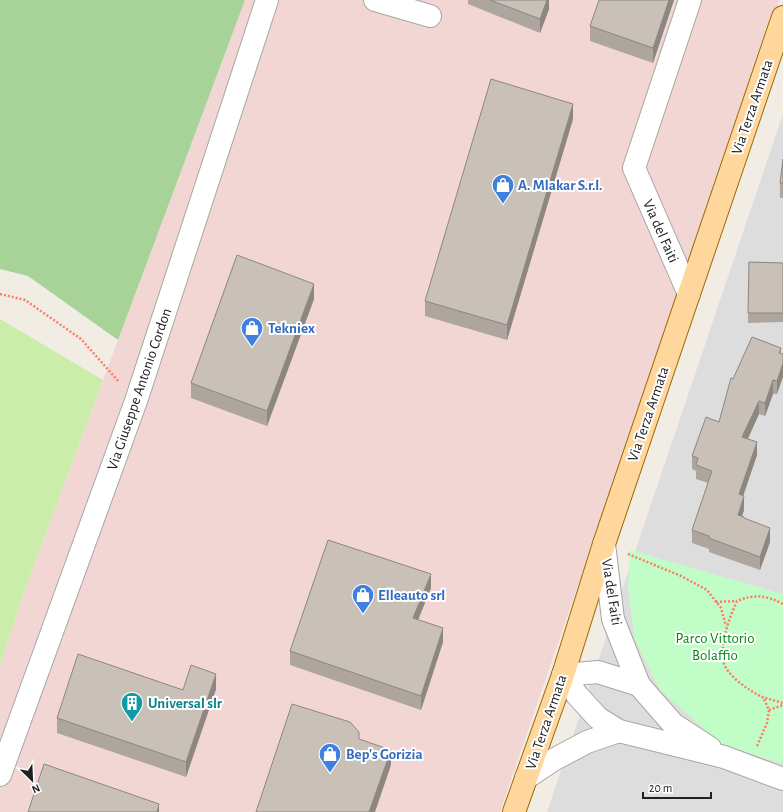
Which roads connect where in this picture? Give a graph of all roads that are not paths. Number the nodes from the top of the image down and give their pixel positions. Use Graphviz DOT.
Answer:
graph roads {
  1 [pos="267,0"];
  2 [pos="375,0"];
  3 [pos="690,0"];
  4 [pos="430,16"];
  5 [pos="783,17"];
  6 [pos="689,294"];
  7 [pos="604,544"];
  8 [pos="562,675"];
  9 [pos="639,685"];
  10 [pos="619,731"];
  11 [pos="724,757"];
  12 [pos="0,775"];
  13 [pos="526,778"];
  14 [pos="783,779"];
  15 [pos="514,812"];
  1 -- 12 [label="street, Via Giuseppe Antonio Cordon"];
  2 -- 4 [label="street"];
  3 -- 6 [label="street, Via del Faiti"];
  5 -- 6 [label="main road, Via Terza Armata"];
  6 -- 7 [label="main road, Via Terza Armata"];
  7 -- 8 [label="main road, Via Terza Armata"];
  7 -- 9 [label="street, Via del Faiti"];
  8 -- 9 [label="street"];
  8 -- 10 [label="street, Via del Faiti"];
  8 -- 13 [label="main road, Via Terza Armata"];
  9 -- 11 [label="street, Via del Faiti"];
  10 -- 11 [label="street, Via del Faiti"];
  10 -- 13 [label="street"];
  11 -- 14 [label="street, Via del Faiti"];
  13 -- 15 [label="main road, Via Terza Armata"];
}
